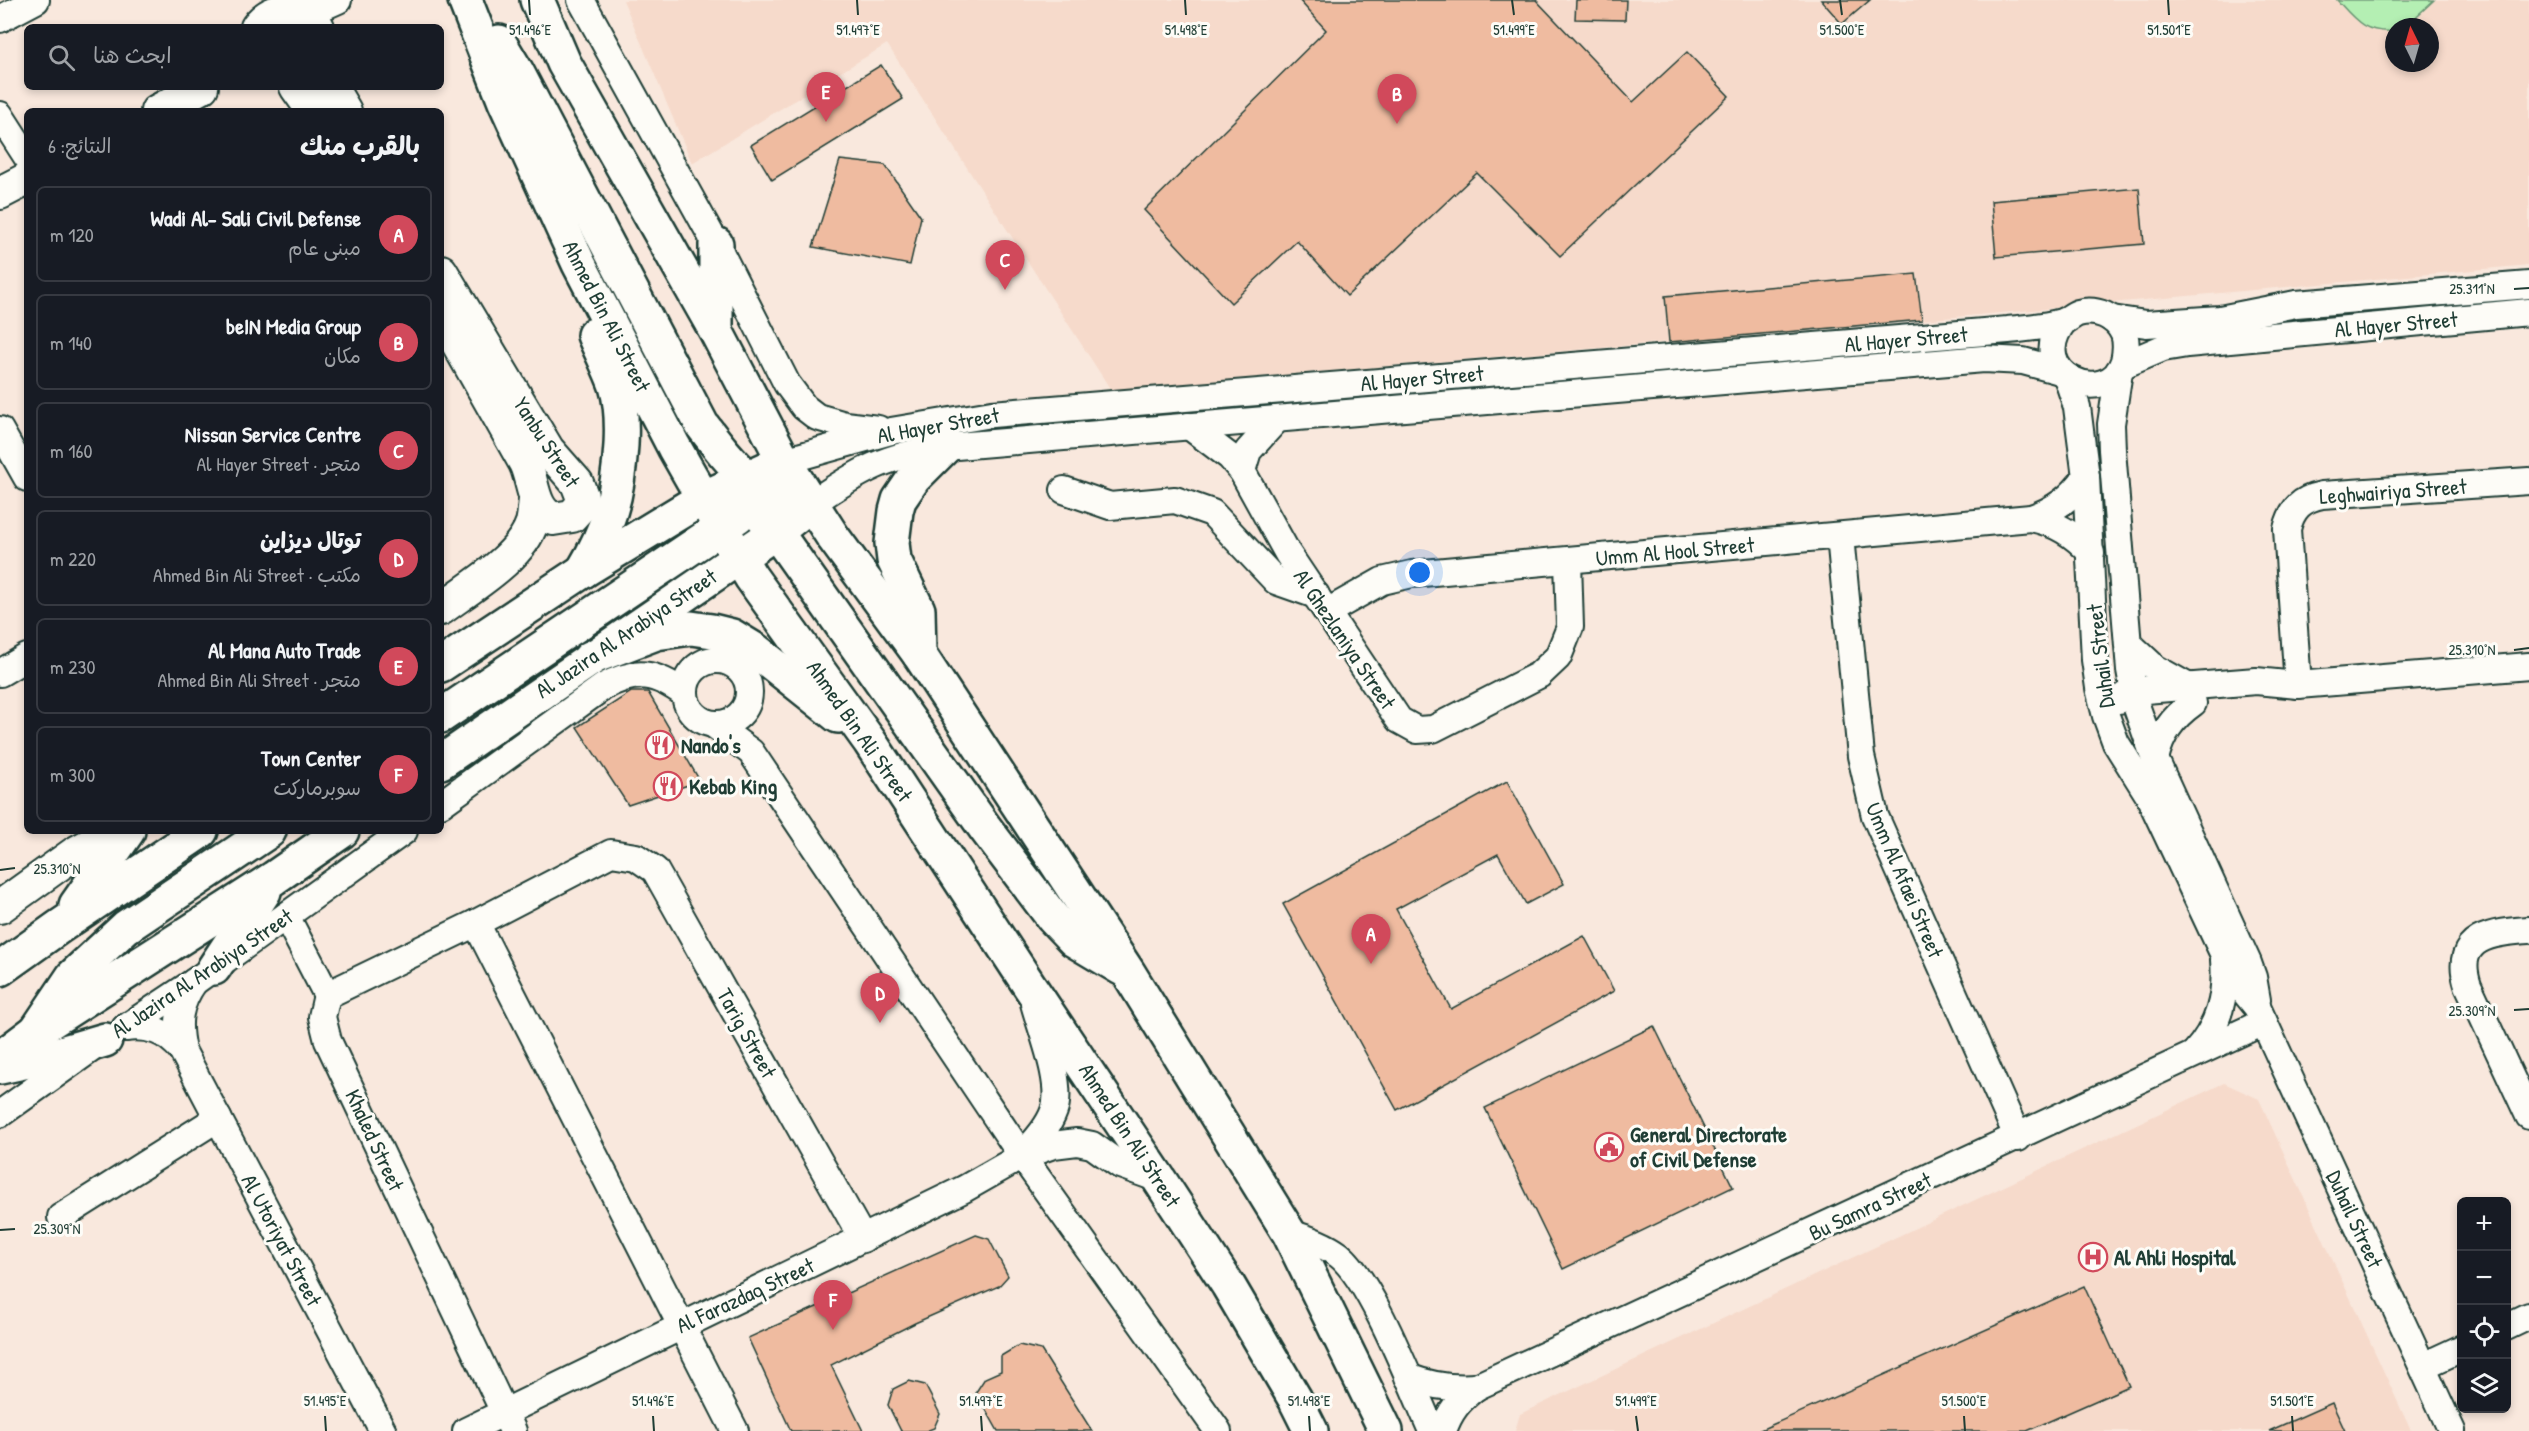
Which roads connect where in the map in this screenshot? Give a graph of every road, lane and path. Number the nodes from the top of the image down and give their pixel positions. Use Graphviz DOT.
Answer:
graph roads {
  1 [pos="36,0"];
  2 [pos="338,0"];
  3 [pos="465,0"];
  4 [pos="473,0"];
  5 [pos="537,0"];
  6 [pos="581,0"];
  7 [pos="277,14"];
  8 [pos="0,19"];
  9 [pos="489,60"];
  10 [pos="196,90"];
  11 [pos="298,90"];
  12 [pos="333,90"];
  13 [pos="163,108"];
  14 [pos="311,108"];
  15 [pos="343,108"];
  16 [pos="0,115"];
  17 [pos="24,152"];
  18 [pos="24,181"];
  19 [pos="0,193"];
  20 [pos="716,244"];
  21 [pos="444,276"];
  22 [pos="2529,285"];
  23 [pos="2529,312"];
  24 [pos="444,319"];
  25 [pos="2112,319"];
  26 [pos="2064,321"];
  27 [pos="716,331"];
  28 [pos="2121,368"];
  29 [pos="2063,374"];
  30 [pos="1277,419"];
  31 [pos="1190,426"];
  32 [pos="0,430"];
  33 [pos="891,431"];
  34 [pos="945,447"];
  35 [pos="784,461"];
  36 [pos="1242,471"];
  37 [pos="24,473"];
  38 [pos="2086,477"];
  39 [pos="2529,481"];
  40 [pos="1064,490"];
  41 [pos="756,492"];
  42 [pos="703,498"];
  43 [pos="535,500"];
  44 [pos="811,504"];
  45 [pos="2031,519"];
  46 [pos="721,527"];
  47 [pos="776,532"];
  48 [pos="1840,536"];
  49 [pos="2091,553"];
  50 [pos="739,557"];
  51 [pos="1568,561"];
  52 [pos="583,571"];
  53 [pos="1322,604"];
  54 [pos="444,607"];
  55 [pos="2128,643"];
  56 [pos="919,654"];
  57 [pos="590,658"];
  58 [pos="24,659"];
  59 [pos="444,663"];
  60 [pos="2529,666"];
  61 [pos="0,673"];
  62 [pos="2298,685"];
  63 [pos="685,694"];
  64 [pos="2191,695"];
  65 [pos="2119,703"];
  66 [pos="742,713"];
  67 [pos="444,714"];
  68 [pos="713,724"];
  69 [pos="870,742"];
  70 [pos="750,752"];
  71 [pos="2155,759"];
  72 [pos="444,760"];
  73 [pos="444,802"];
  74 [pos="110,834"];
  75 [pos="126,834"];
  76 [pos="197,834"];
  77 [pos="265,834"];
  78 [pos="338,834"];
  79 [pos="400,834"];
  80 [pos="274,878"];
  81 [pos="0,907"];
  82 [pos="286,916"];
  83 [pos="476,923"];
  84 [pos="59,927"];
  85 [pos="2529,930"];
  86 [pos="2223,954"];
  87 [pos="0,969"];
  88 [pos="1128,972"];
  89 [pos="204,975"];
  90 [pos="1029,985"];
  91 [pos="327,995"];
  92 [pos="2260,1014"];
  93 [pos="36,1030"];
  94 [pos="115,1034"];
  95 [pos="182,1050"];
  96 [pos="2193,1056"];
  97 [pos="0,1058"];
  98 [pos="0,1067"];
  99 [pos="0,1114"];
  100 [pos="2529,1116"];
  101 [pos="218,1118"];
  102 [pos="2018,1138"];
  103 [pos="1022,1156"];
  104 [pos="1159,1179"];
  105 [pos="60,1217"];
  106 [pos="1288,1233"];
  107 [pos="863,1239"];
  108 [pos="2529,1316"];
  109 [pos="681,1325"];
  110 [pos="2511,1325"];
  111 [pos="2457,1350"];
  112 [pos="2423,1366"];
  113 [pos="1408,1377"];
  114 [pos="1476,1387"];
  115 [pos="509,1421"];
  116 [pos="383,1431"];
  117 [pos="466,1431"];
  118 [pos="735,1431"];
  119 [pos="1218,1431"];
  120 [pos="1311,1431"];
  121 [pos="1386,1431"];
  122 [pos="1432,1431"];
  123 [pos="1443,1431"];
  124 [pos="2452,1431"];
  1 -- 8 [label="street"];
  2 -- 7 [label="street"];
  3 -- 9 [label="main road, Ahmed Bin Ali Street"];
  4 -- 41 [label="main road"];
  5 -- 27 [label="main road"];
  6 -- 20 [label="street"];
  9 -- 42 [label="main road, Ahmed Bin Ali Street"];
  9 -- 52 [label="main road"];
  10 -- 13 [label="street"];
  11 -- 14 [label="street"];
  12 -- 15 [label="street"];
  16 -- 17 [label="street"];
  18 -- 19 [label="street"];
  20 -- 27 [label="main road"];
  20 -- 33 [label="street"];
  21 -- 43 [label="street, Yanbu Street"];
  22 -- 25 [label="street, Al Hayer Street"];
  23 -- 28 [label="street, Al Hayer Street"];
  24 -- 43 [label="street, Yanbu Street"];
  25 -- 26 [label="street"];
  25 -- 28 [label="street"];
  26 -- 29 [label="street"];
  26 -- 33 [label="street, Al Hayer Street"];
  27 -- 35 [label="main road"];
  28 -- 29 [label="street"];
  28 -- 55 [label="street, Duhail Street"];
  29 -- 30 [label="street, Al Hayer Street"];
  29 -- 38 [label="street, Duhail Street"];
  30 -- 31 [label="street, Al Hayer Street"];
  30 -- 36 [label="street"];
  31 -- 34 [label="street, Al Hayer Street"];
  31 -- 36 [label="street, Al Ghezlaniya Street"];
  32 -- 37 [label="street"];
  33 -- 35 [label="street, Al Hayer Street"];
  34 -- 44 [label="street, Al Hayer Street"];
  34 -- 56 [label="main road"];
  35 -- 41 [label="main road"];
  35 -- 44 [label="main road"];
  36 -- 53 [label="street, Al Ghezlaniya Street"];
  38 -- 45 [label="street, Umm Al Hool Street"];
  38 -- 49 [label="street, Duhail Street"];
  39 -- 62 [label="street, Leghwairiya Street"];
  40 -- 53 [label="street"];
  41 -- 42 [label="main road"];
  41 -- 44 [label="main road"];
  41 -- 46 [label="main road"];
  41 -- 47 [label="main road"];
  42 -- 46 [label="main road, Ahmed Bin Ali Street"];
  42 -- 52 [label="main road"];
  43 -- 54 [label="street"];
  44 -- 47 [label="main road, Al Jazira Al Arabiya Street"];
  44 -- 56 [label="main road"];
  45 -- 48 [label="street, Umm Al Hool Street"];
  45 -- 49 [label="street, Umm Al Hool Street"];
  46 -- 50 [label="main road, Ahmed Bin Ali Street"];
  46 -- 67 [label="main road"];
  47 -- 50 [label="main road, Al Jazira Al Arabiya Street"];
  47 -- 88 [label="main road"];
  48 -- 51 [label="street, Umm Al Hool Street"];
  48 -- 102 [label="street, Umm Al Afaei Street"];
  49 -- 65 [label="street, Duhail Street"];
  50 -- 57 [label="main road, Al Jazira Al Arabiya Street"];
  50 -- 69 [label="main road, Ahmed Bin Ali Street"];
  51 -- 53 [label="street, Umm Al Hool Street"];
  51 -- 53 [label="street, Al Ghezlaniya Street"];
  52 -- 59 [label="main road"];
  55 -- 64 [label="street"];
  55 -- 65 [label="street, Duhail Street"];
  56 -- 88 [label="main road"];
  57 -- 69 [label="main road"];
  57 -- 72 [label="main road, Al Jazira Al Arabiya Street"];
  58 -- 61 [label="street"];
  60 -- 62 [label="street"];
  62 -- 64 [label="street"];
  63 -- 66 [label="street"];
  63 -- 68 [label="street"];
  63 -- 73 [label="street, Al Jazira Al Arabiya Street"];
  64 -- 65 [label="street"];
  64 -- 71 [label="street"];
  65 -- 71 [label="street, Duhail Street"];
  65 -- 86 [label="street, Duhail Street"];
  66 -- 68 [label="street"];
  66 -- 70 [label="street"];
  68 -- 70 [label="street"];
  69 -- 90 [label="main road, Ahmed Bin Ali Street"];
  70 -- 103 [label="street"];
  71 -- 92 [label="street, Duhail Street"];
  74 -- 81 [label="street"];
  75 -- 84 [label="main road"];
  76 -- 84 [label="main road"];
  77 -- 93 [label="main road"];
  78 -- 80 [label="main road, Al Jazira Al Arabiya Street"];
  79 -- 82 [label="street, Al Jazira Al Arabiya Street"];
  80 -- 89 [label="main road"];
  80 -- 93 [label="main road, Al Jazira Al Arabiya Street"];
  82 -- 89 [label="street, Al Jazira Al Arabiya Street"];
  82 -- 91 [label="street"];
  83 -- 91 [label="street"];
  83 -- 107 [label="street, Tarig Street"];
  83 -- 109 [label="street"];
  84 -- 87 [label="main road"];
  85 -- 100 [label="street"];
  86 -- 92 [label="street, Duhail Street"];
  86 -- 96 [label="street"];
  88 -- 106 [label="main road"];
  89 -- 94 [label="street, Al Jazira Al Arabiya Street"];
  89 -- 95 [label="street, Al Utoriyat Street"];
  90 -- 103 [label="street, Al Farazdaq Street"];
  90 -- 104 [label="main road, Ahmed Bin Ali Street"];
  91 -- 115 [label="street, Khaled Street"];
  92 -- 96 [label="street, Bu Samra Street"];
  92 -- 112 [label="street, Duhail Street"];
  93 -- 97 [label="main road, Al Jazira Al Arabiya Street"];
  94 -- 95 [label="street, Al Utoriyat Street"];
  94 -- 98 [label="main road"];
  94 -- 99 [label="street, Al Jazira Al Arabiya Street"];
  95 -- 101 [label="street, Al Utoriyat Street"];
  96 -- 102 [label="street, Bu Samra Street"];
  101 -- 105 [label="street"];
  101 -- 116 [label="street, Al Utoriyat Street"];
  102 -- 114 [label="street, Bu Samra Street"];
  103 -- 104 [label="street, Al Farazdaq Street"];
  103 -- 107 [label="street, Al Farazdaq Street"];
  103 -- 119 [label="street"];
  104 -- 120 [label="main road, Ahmed Bin Ali Street"];
  106 -- 113 [label="street"];
  106 -- 121 [label="main road"];
  107 -- 109 [label="street, Al Farazdaq Street"];
  108 -- 110 [label="street"];
  109 -- 115 [label="street, Al Farazdaq Street"];
  109 -- 118 [label="street"];
  111 -- 112 [label="street"];
  112 -- 124 [label="street, Duhail Street"];
  113 -- 114 [label="street, Bu Samra Street"];
  113 -- 122 [label="street"];
  114 -- 123 [label="street, Bu Samra Street"];
  115 -- 117 [label="street, Al Farazdaq Street"];
}
